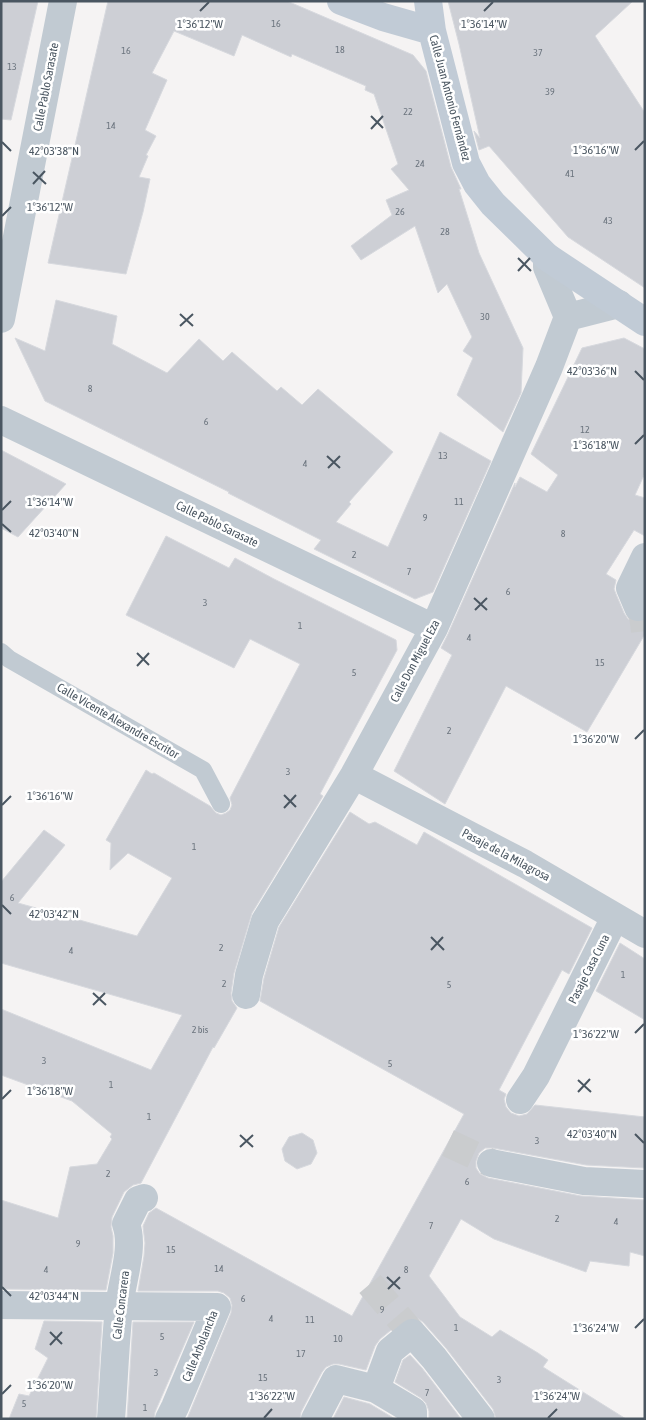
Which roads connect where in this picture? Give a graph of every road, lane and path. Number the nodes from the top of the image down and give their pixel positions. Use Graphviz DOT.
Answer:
graph roads {
  1 [pos="63,1"];
  2 [pos="341,1"];
  3 [pos="428,1"];
  4 [pos="432,30"];
  5 [pos="546,257"];
  6 [pos="619,304"];
  7 [pos="568,317"];
  8 [pos="1,319"];
  9 [pos="645,322"];
  10 [pos="1,420"];
  11 [pos="645,557"];
  12 [pos="638,607"];
  13 [pos="434,628"];
  14 [pos="1,652"];
  15 [pos="364,780"];
  16 [pos="221,804"];
  17 [pos="616,917"];
  18 [pos="645,934"];
  19 [pos="246,995"];
  20 [pos="520,1100"];
  21 [pos="490,1162"];
  22 [pos="645,1184"];
  23 [pos="144,1198"];
  24 [pos="1,1304"];
  25 [pos="119,1306"];
  26 [pos="376,1388"];
  27 [pos="111,1419"];
  28 [pos="169,1419"];
  29 [pos="315,1419"];
  30 [pos="412,1419"];
  31 [pos="481,1419"];
  1 -- 8 [label="street, Calle Pablo Sarasate"];
  2 -- 4 [label="street"];
  3 -- 4 [label="street, Calle Juan Antonio Fernández"];
  4 -- 5 [label="street, Calle Juan Antonio Fernández"];
  5 -- 6 [label="street, Calle Juan Antonio Fernández"];
  5 -- 7 [label="street"];
  6 -- 7 [label="street"];
  6 -- 9 [label="street, Calle Juan Antonio Fernández"];
  7 -- 13 [label="street, Calle Don Miguel Eza"];
  10 -- 13 [label="street, Calle Pablo Sarasate"];
  11 -- 12 [label="street"];
  13 -- 19 [label="street, Calle Don Miguel Eza"];
  14 -- 16 [label="lane, Calle Vicente Alexandre Escritor"];
  15 -- 17 [label="street, Pasaje de la Milagrosa"];
  17 -- 18 [label="street, Pasaje de la Milagrosa"];
  17 -- 20 [label="street, Pasaje Casa Cuna"];
  21 -- 22 [label="street"];
  23 -- 25 [label="street, Calle Concarera"];
  24 -- 25 [label="street"];
  25 -- 27 [label="street, Calle Concarera"];
  25 -- 28 [label="street, Calle Arbolancha"];
  26 -- 29 [label="street"];
  26 -- 30 [label="street"];
  26 -- 31 [label="street"];
}
